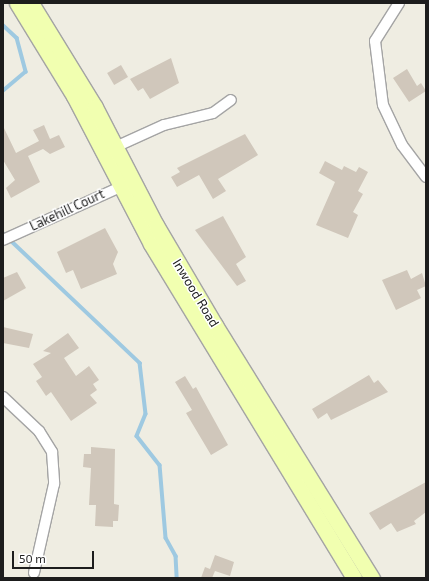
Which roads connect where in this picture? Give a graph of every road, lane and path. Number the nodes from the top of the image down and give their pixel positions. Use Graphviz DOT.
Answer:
graph roads {
  1 [pos="17,3"];
  2 [pos="399,3"];
  3 [pos="33,13"];
  4 [pos="231,100"];
  5 [pos="110,150"];
  6 [pos="426,178"];
  7 [pos="126,184"];
  8 [pos="3,240"];
  9 [pos="3,397"];
  10 [pos="275,437"];
  11 [pos="34,573"];
  12 [pos="354,578"];
  13 [pos="372,578"];
  1 -- 3 [label="main road, Inwood Road"];
  2 -- 6 [label="street"];
  3 -- 5 [label="main road, Inwood Road"];
  4 -- 5 [label="street"];
  5 -- 7 [label="main road, Inwood Road"];
  7 -- 8 [label="street, Lakehill Court"];
  7 -- 10 [label="main road, Inwood Road"];
  9 -- 11 [label="street"];
  10 -- 12 [label="main road, Inwood Road"];
  10 -- 13 [label="main road, Inwood Road"];
}
